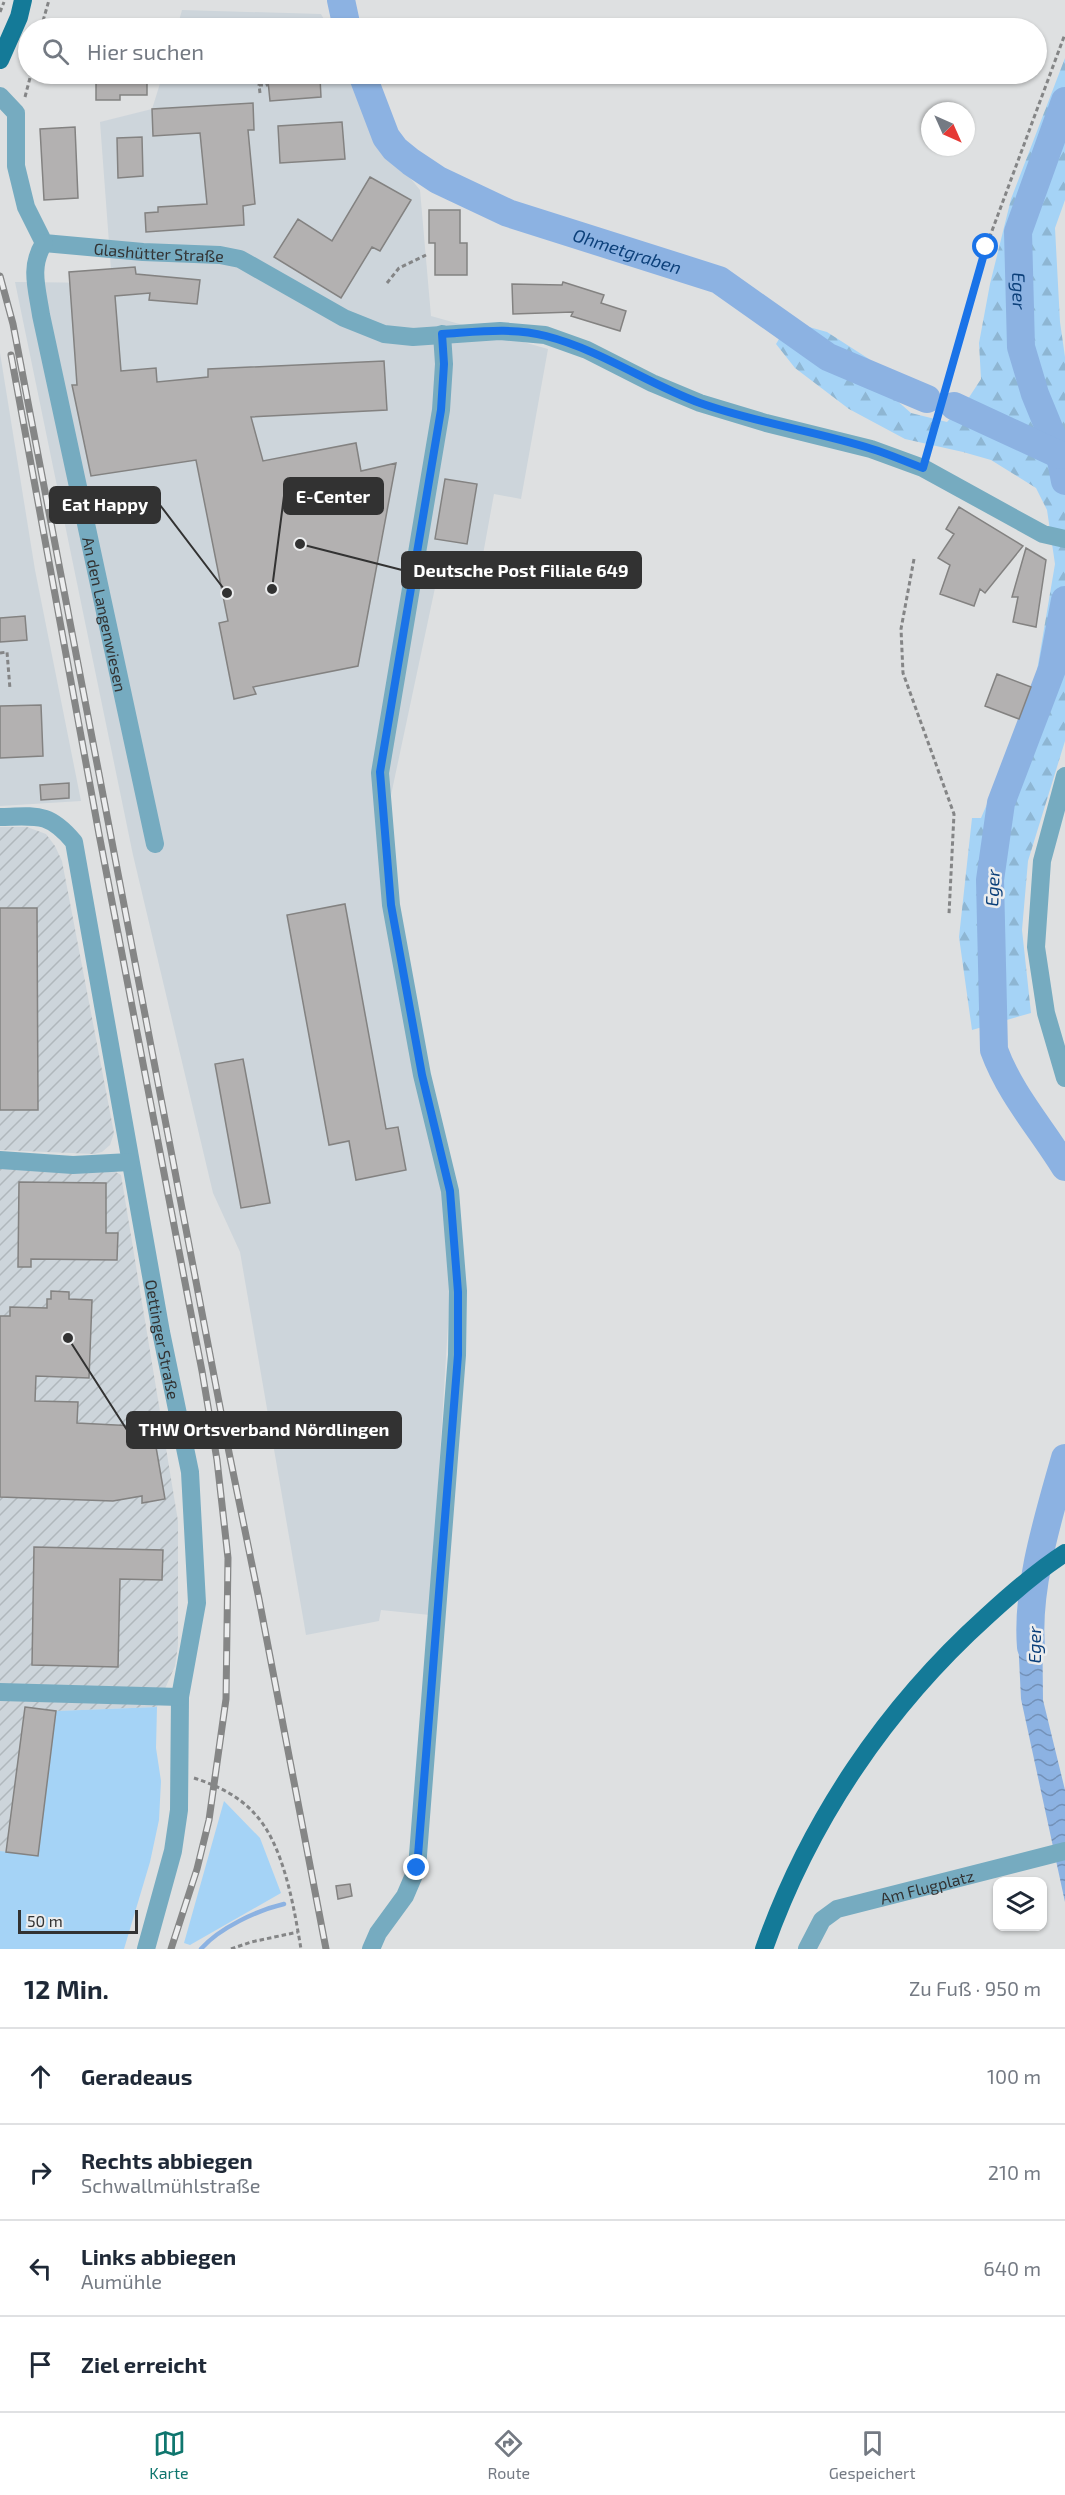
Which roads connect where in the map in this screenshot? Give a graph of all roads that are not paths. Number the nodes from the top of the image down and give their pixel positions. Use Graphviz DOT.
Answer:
graph roads {
  1 [pos="23,0"];
  2 [pos="19,18"];
  3 [pos="18,20"];
  4 [pos="0,60"];
  5 [pos="0,96"];
  6 [pos="44,243"];
  7 [pos="442,334"];
  8 [pos="1065,539"];
  9 [pos="1065,776"];
  10 [pos="0,818"];
  11 [pos="155,844"];
  12 [pos="1065,1078"];
  13 [pos="0,1160"];
  14 [pos="130,1161"];
  15 [pos="1065,1553"];
  16 [pos="0,1692"];
  17 [pos="180,1696"];
  18 [pos="1065,1851"];
  19 [pos="146,1949"];
  20 [pos="371,1949"];
  21 [pos="764,1949"];
  22 [pos="807,1949"];
  1 -- 2 [label="main road"];
  3 -- 4 [label="main road"];
  5 -- 6 [label="street"];
  6 -- 7 [label="street, Glashütter Straße"];
  6 -- 11 [label="street, An den Langenwiesen"];
  7 -- 8 [label="street, Glashütter Straße"];
  7 -- 20 [label="street"];
  9 -- 12 [label="street"];
  10 -- 14 [label="street, Oettinger Straße"];
  13 -- 14 [label="street"];
  14 -- 17 [label="street, Oettinger Straße"];
  15 -- 21 [label="main road"];
  16 -- 17 [label="street"];
  17 -- 19 [label="street, Oettinger Straße"];
  18 -- 22 [label="street, Am Flugplatz"];
}
